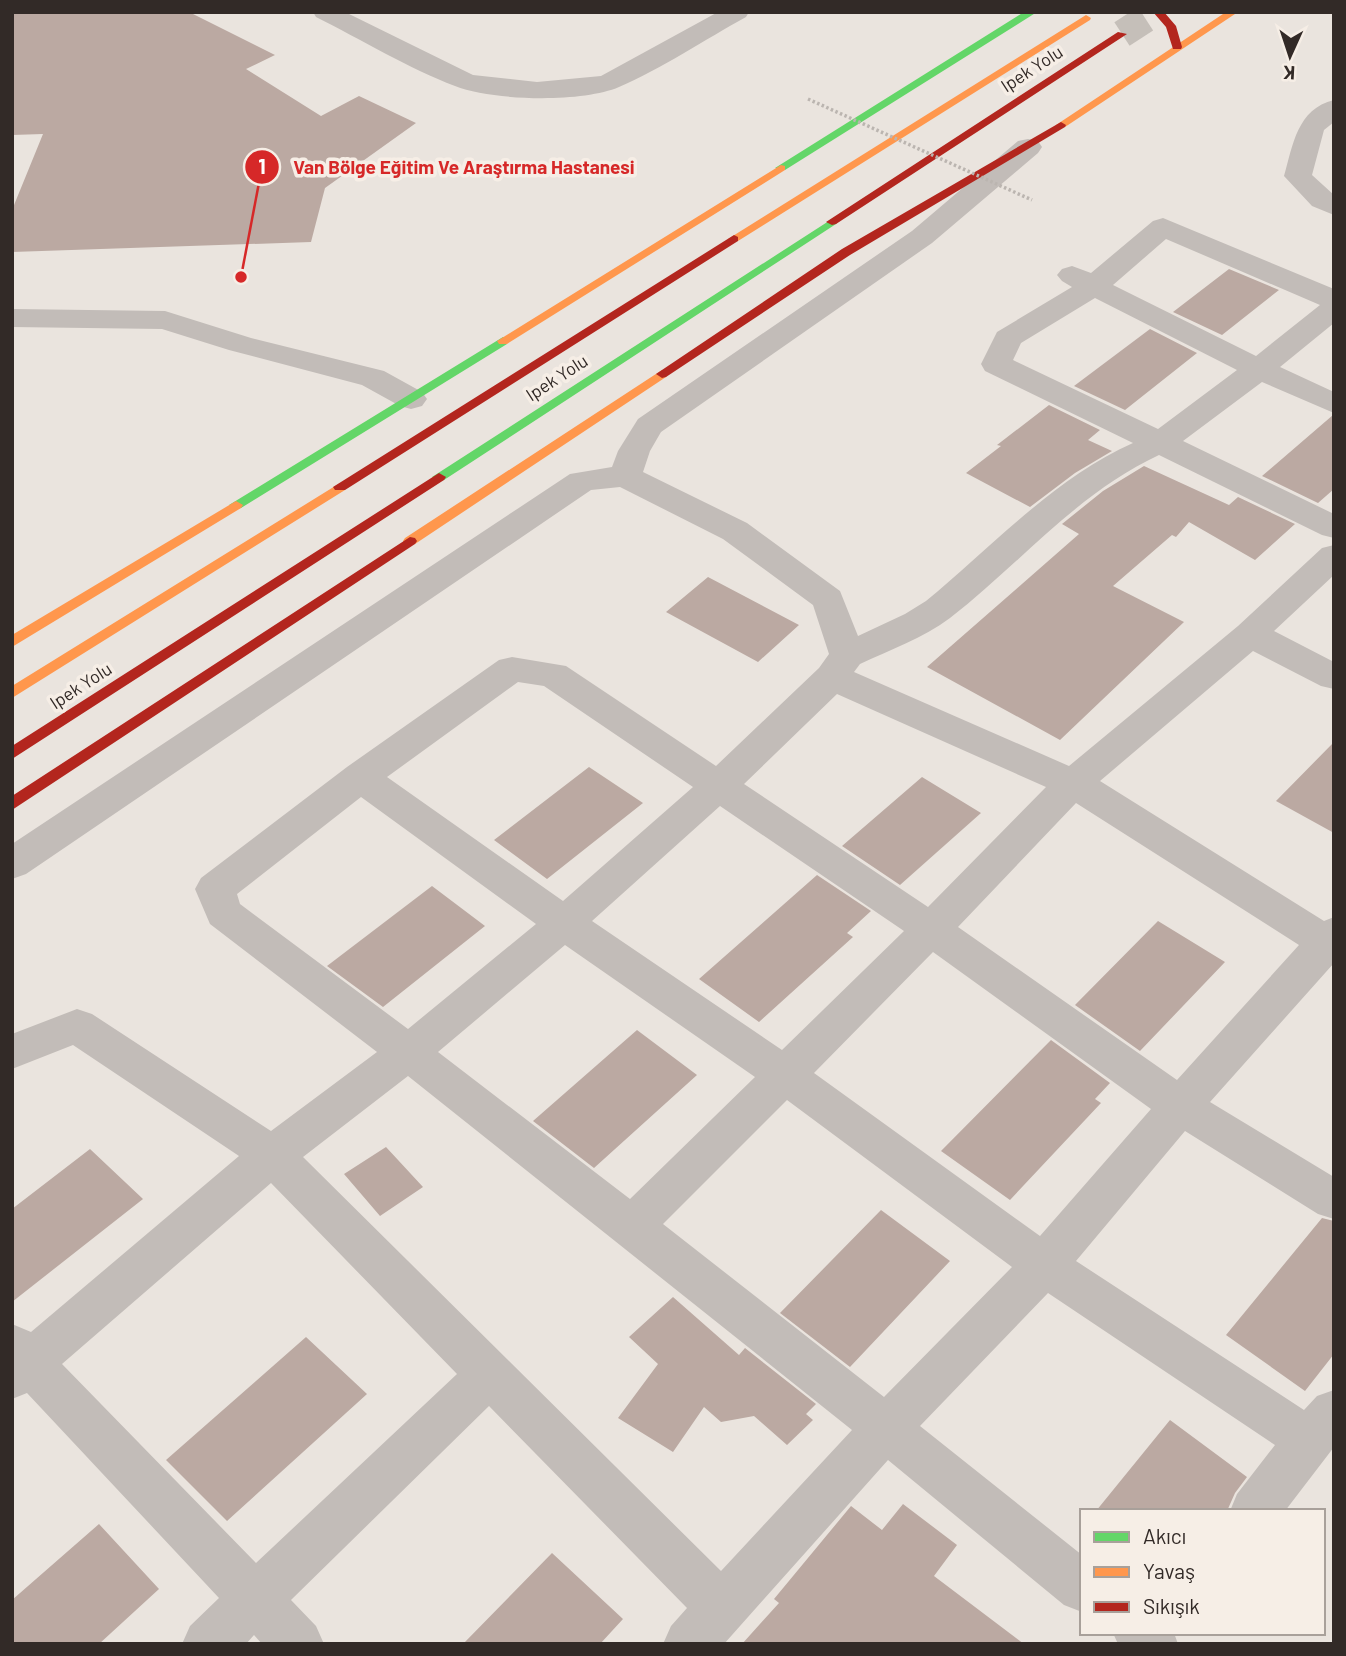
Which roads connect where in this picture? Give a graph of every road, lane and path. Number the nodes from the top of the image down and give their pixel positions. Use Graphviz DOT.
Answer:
graph roads {
  1 [pos="325,12"];
  2 [pos="737,12"];
  3 [pos="1032,12"];
  4 [pos="1158,12"];
  5 [pos="1233,12"];
  6 [pos="1086,18"];
  7 [pos="1122,34"];
  8 [pos="1177,47"];
  9 [pos="808,100"];
  10 [pos="1334,108"];
  11 [pos="1032,144"];
  12 [pos="1032,200"];
  13 [pos="1334,207"];
  14 [pos="1081,280"];
  15 [pos="1334,300"];
  16 [pos="1334,308"];
  17 [pos="12,318"];
  18 [pos="1259,369"];
  19 [pos="411,399"];
  20 [pos="1334,404"];
  21 [pos="1160,443"];
  22 [pos="625,476"];
  23 [pos="1334,527"];
  24 [pos="1334,556"];
  25 [pos="1250,634"];
  26 [pos="12,642"];
  27 [pos="839,666"];
  28 [pos="1334,677"];
  29 [pos="12,693"];
  30 [pos="12,754"];
  31 [pos="360,777"];
  32 [pos="1073,783"];
  33 [pos="720,785"];
  34 [pos="12,804"];
  35 [pos="12,864"];
  36 [pos="564,923"];
  37 [pos="931,929"];
  38 [pos="1331,941"];
  39 [pos="12,1052"];
  40 [pos="409,1052"];
  41 [pos="785,1075"];
  42 [pos="1180,1106"];
  43 [pos="272,1155"];
  44 [pos="1334,1200"];
  45 [pos="632,1226"];
  46 [pos="1044,1265"];
  47 [pos="18,1361"];
  48 [pos="490,1374"];
  49 [pos="1321,1426"];
  50 [pos="886,1428"];
  51 [pos="1257,1509"];
  52 [pos="1080,1585"];
  53 [pos="254,1599"];
  54 [pos="706,1626"];
  55 [pos="208,1644"];
  56 [pos="298,1644"];
  1 -- 2 [label="street"];
  3 -- 19 [label="main road"];
  4 -- 8 [label="main road"];
  5 -- 8 [label="main road"];
  6 -- 29 [label="main road, Ipek Yolu"];
  7 -- 30 [label="main road, Ipek Yolu"];
  8 -- 11 [label="main road"];
  9 -- 12 [label="path, bridge"];
  10 -- 13 [label="street"];
  11 -- 22 [label="street"];
  11 -- 34 [label="main road"];
  14 -- 15 [label="street"];
  14 -- 18 [label="street"];
  14 -- 21 [label="street"];
  16 -- 18 [label="street"];
  17 -- 19 [label="street"];
  18 -- 20 [label="street"];
  18 -- 21 [label="street"];
  19 -- 26 [label="main road"];
  21 -- 23 [label="street"];
  21 -- 27 [label="street"];
  22 -- 27 [label="street"];
  22 -- 35 [label="street"];
  24 -- 25 [label="street"];
  25 -- 28 [label="street"];
  25 -- 32 [label="street"];
  27 -- 32 [label="street"];
  27 -- 33 [label="street"];
  31 -- 33 [label="street"];
  31 -- 36 [label="street"];
  31 -- 40 [label="street"];
  32 -- 37 [label="street"];
  32 -- 38 [label="street"];
  33 -- 36 [label="street"];
  33 -- 37 [label="street"];
  36 -- 40 [label="street"];
  36 -- 41 [label="street"];
  37 -- 41 [label="street"];
  37 -- 42 [label="street"];
  38 -- 42 [label="street"];
  39 -- 43 [label="street"];
  40 -- 43 [label="street"];
  40 -- 45 [label="street"];
  41 -- 45 [label="street"];
  41 -- 46 [label="street"];
  42 -- 44 [label="street"];
  42 -- 46 [label="street"];
  43 -- 47 [label="street"];
  43 -- 48 [label="street"];
  45 -- 50 [label="street"];
  46 -- 49 [label="street"];
  46 -- 50 [label="street"];
  47 -- 53 [label="street"];
  48 -- 53 [label="street"];
  48 -- 54 [label="street"];
  49 -- 51 [label="street"];
  50 -- 52 [label="street"];
  50 -- 54 [label="street"];
  53 -- 55 [label="street"];
  53 -- 56 [label="street"];
}
